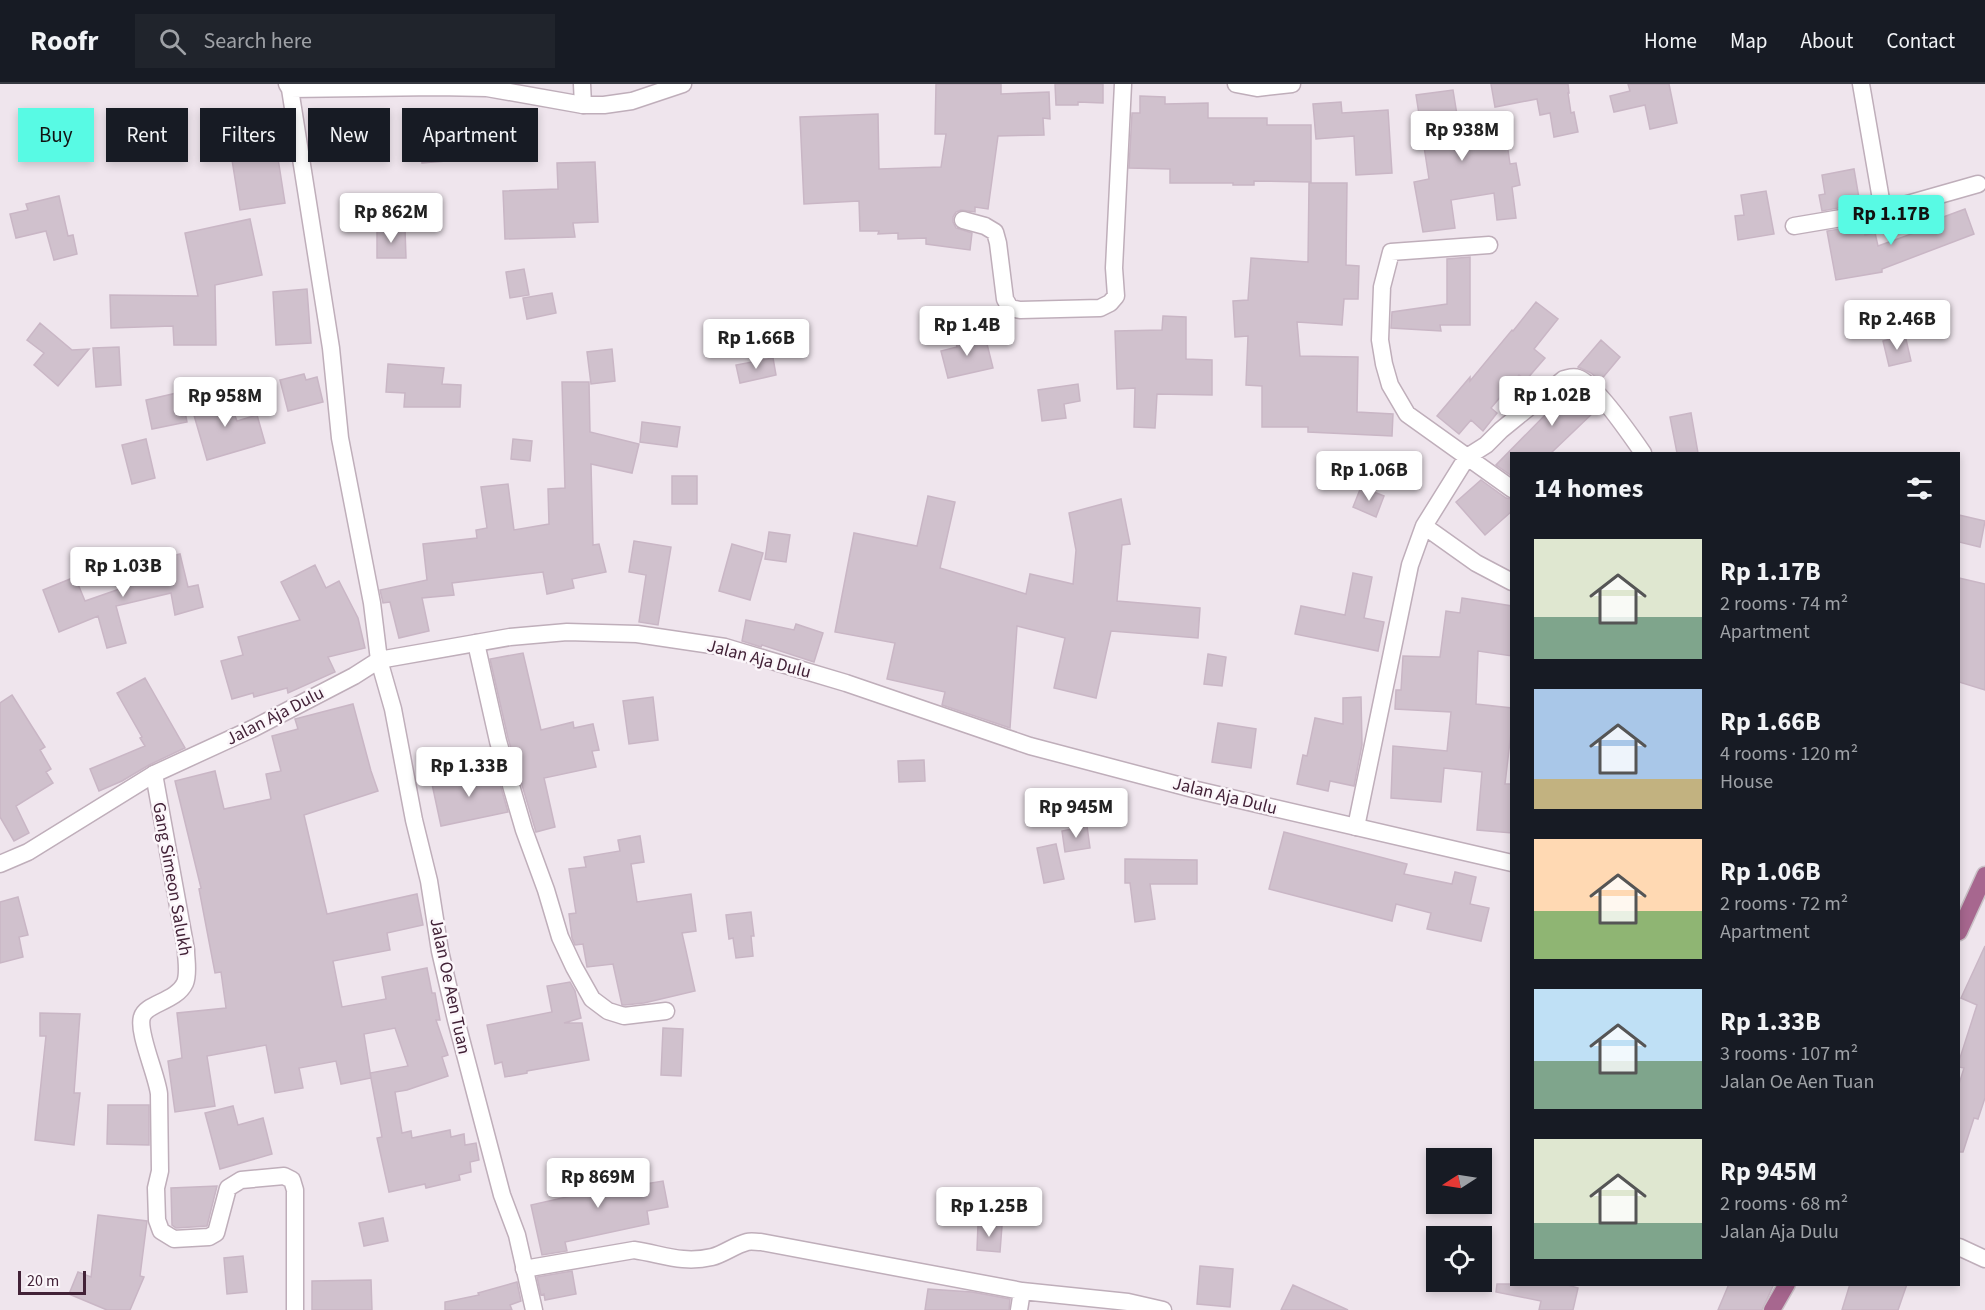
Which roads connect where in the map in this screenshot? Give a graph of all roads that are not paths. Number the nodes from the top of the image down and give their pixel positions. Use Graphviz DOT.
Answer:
graph roads {
  1 [pos="582,84"];
  2 [pos="683,84"];
  3 [pos="1123,84"];
  4 [pos="1236,84"];
  5 [pos="1292,84"];
  6 [pos="1861,84"];
  7 [pos="289,87"];
  8 [pos="583,105"];
  9 [pos="1978,184"];
  10 [pos="1883,211"];
  11 [pos="963,219"];
  12 [pos="1794,226"];
  13 [pos="1489,245"];
  14 [pos="1642,452"];
  15 [pos="1467,457"];
  16 [pos="1510,488"];
  17 [pos="1424,526"];
  18 [pos="1510,581"];
  19 [pos="476,643"];
  20 [pos="379,660"];
  21 [pos="154,774"];
  22 [pos="1356,827"];
  23 [pos="1510,863"];
  24 [pos="0,864"];
  25 [pos="1983,885"];
  26 [pos="1960,930"];
  27 [pos="666,1011"];
  28 [pos="1960,1246"];
  29 [pos="1985,1259"];
  30 [pos="524,1269"];
  31 [pos="1786,1286"];
  32 [pos="1022,1291"];
  33 [pos="1128,1306"];
  34 [pos="295,1310"];
  35 [pos="534,1310"];
  36 [pos="1019,1310"];
  37 [pos="1163,1310"];
  38 [pos="1772,1310"];
  1 -- 8 [label="street"];
  2 -- 8 [label="street"];
  3 -- 11 [label="street"];
  4 -- 5 [label="street"];
  6 -- 10 [label="street"];
  7 -- 8 [label="street"];
  7 -- 20 [label="street, Jalan Oe Aen Tuan"];
  9 -- 10 [label="street"];
  10 -- 12 [label="street"];
  13 -- 15 [label="street"];
  14 -- 15 [label="street"];
  15 -- 16 [label="street"];
  15 -- 17 [label="street"];
  17 -- 18 [label="street"];
  17 -- 22 [label="street"];
  19 -- 20 [label="street, Jalan Aja Dulu"];
  19 -- 22 [label="street, Jalan Aja Dulu"];
  19 -- 27 [label="street"];
  20 -- 21 [label="street, Jalan Aja Dulu"];
  20 -- 30 [label="street, Jalan Oe Aen Tuan"];
  21 -- 24 [label="street, Jalan Aja Dulu"];
  21 -- 34 [label="street, Gang Simeon Salukh"];
  22 -- 23 [label="street, Jalan Aja Dulu"];
  25 -- 26 [label="main road"];
  28 -- 29 [label="street"];
  30 -- 32 [label="street"];
  30 -- 35 [label="street, Jalan Oe Aen Tuan"];
  31 -- 38 [label="main road"];
  32 -- 33 [label="street"];
  32 -- 36 [label="street"];
  33 -- 37 [label="street"];
}
